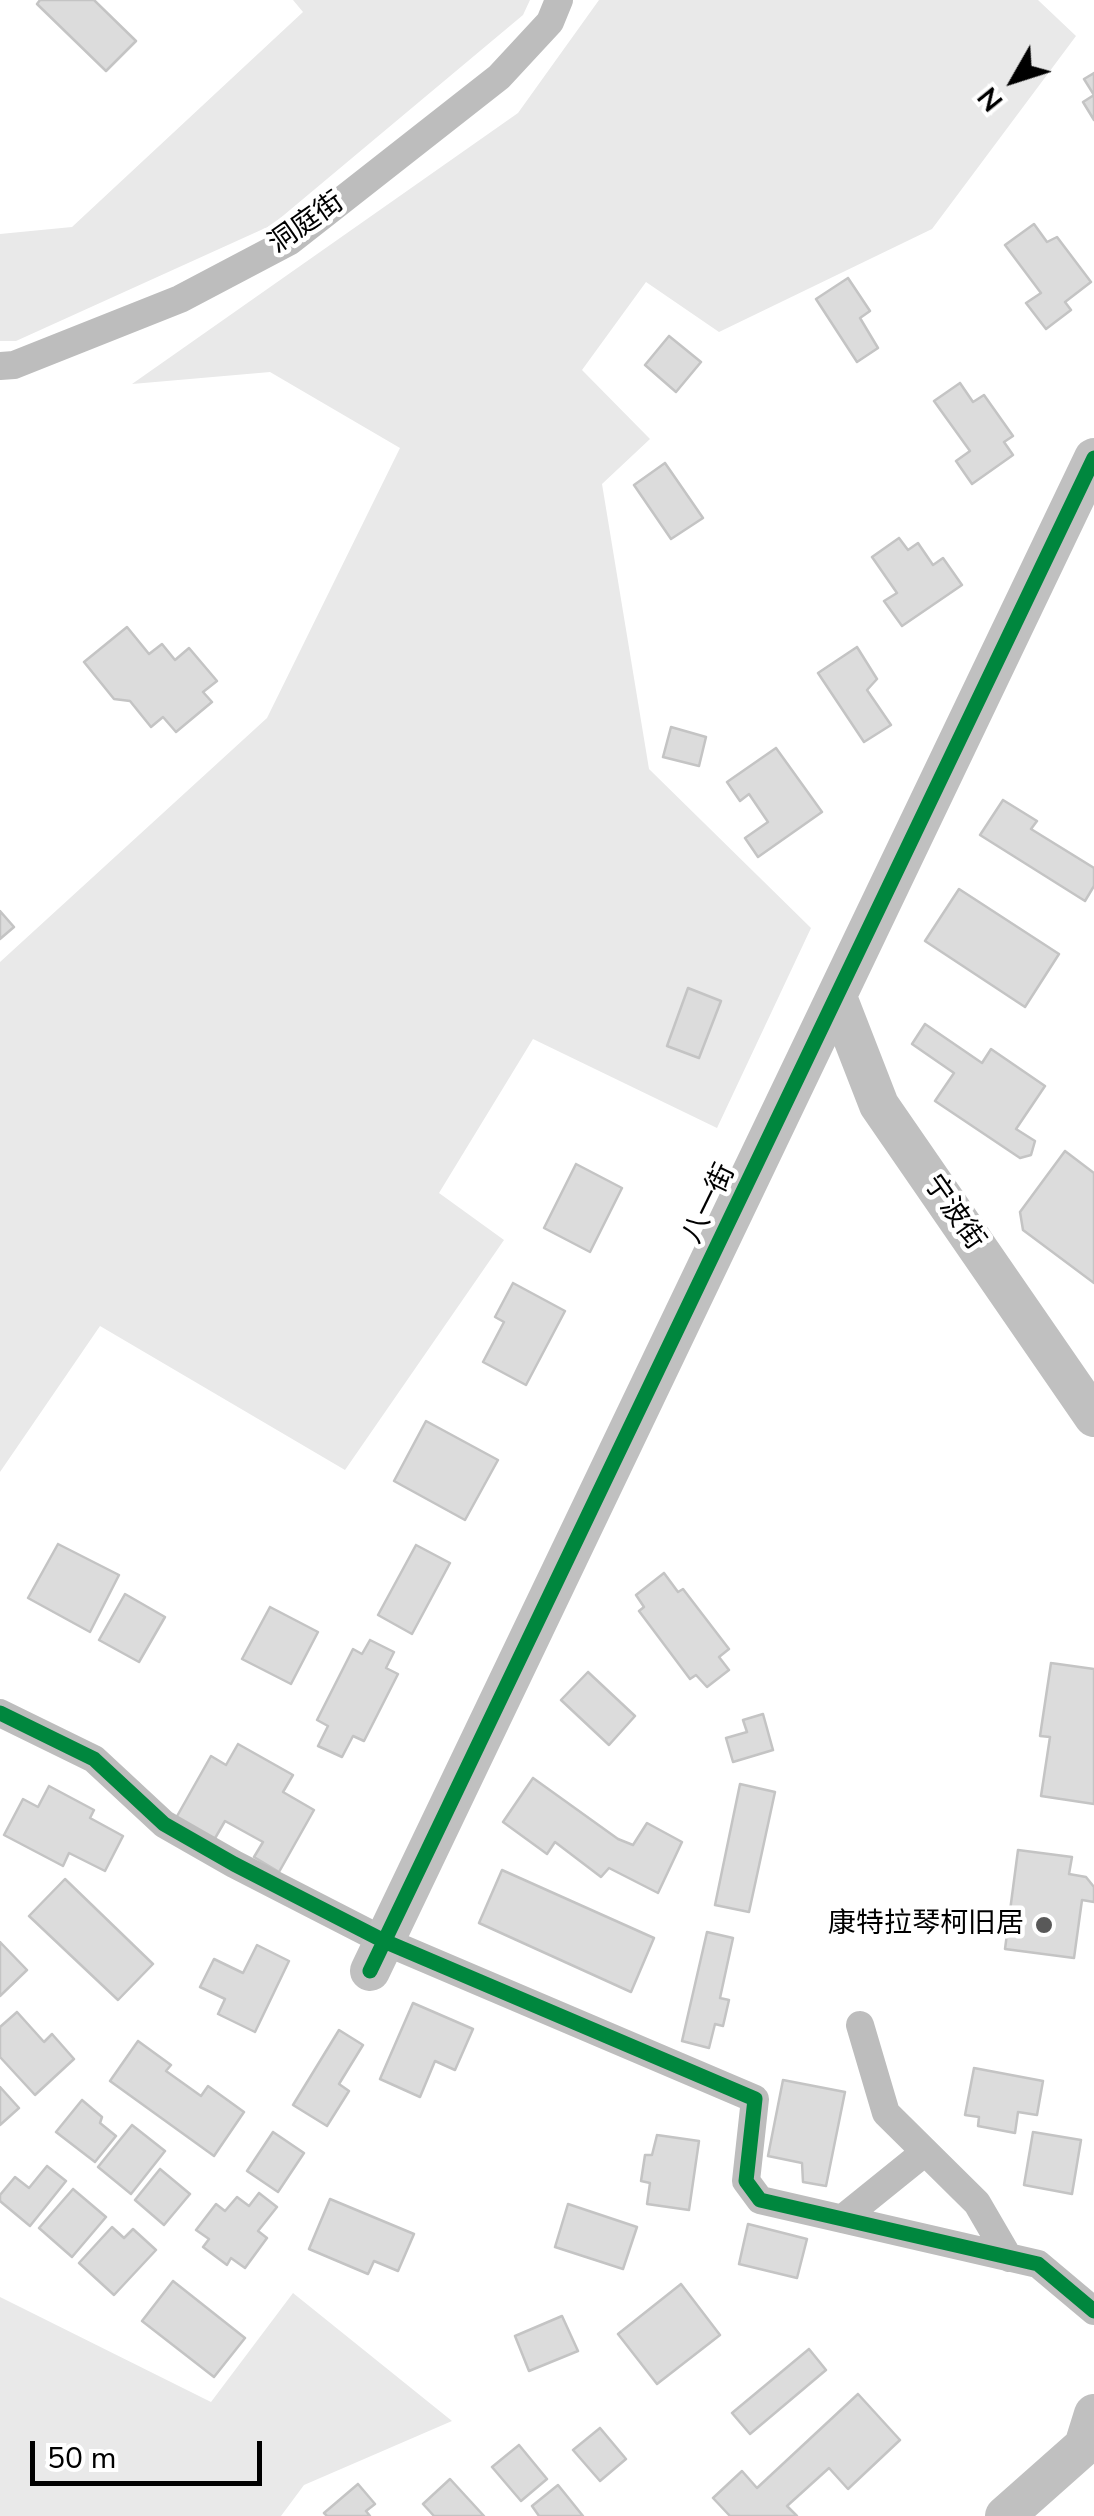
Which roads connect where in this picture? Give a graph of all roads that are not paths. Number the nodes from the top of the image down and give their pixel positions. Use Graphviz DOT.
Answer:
graph roads {
  1 [pos="559,0"];
  2 [pos="0,366"];
  3 [pos="1094,458"];
  4 [pos="837,997"];
  5 [pos="1094,1417"];
  6 [pos="0,1713"];
  7 [pos="377,1956"];
  8 [pos="860,2025"];
  9 [pos="926,2152"];
  10 [pos="842,2219"];
  11 [pos="1008,2258"];
  12 [pos="1094,2311"];
  13 [pos="1094,2414"];
  14 [pos="1005,2516"];
  1 -- 2 [label="street, 洞庭街"];
  3 -- 4 [label="street, 八一街"];
  4 -- 5 [label="street, 宁波街"];
  4 -- 7 [label="street, 八一街"];
  6 -- 7 [label="street"];
  7 -- 10 [label="street"];
  8 -- 9 [label="street"];
  9 -- 10 [label="street"];
  9 -- 11 [label="street"];
  10 -- 11 [label="street"];
  11 -- 12 [label="street"];
  13 -- 14 [label="street"];
}
